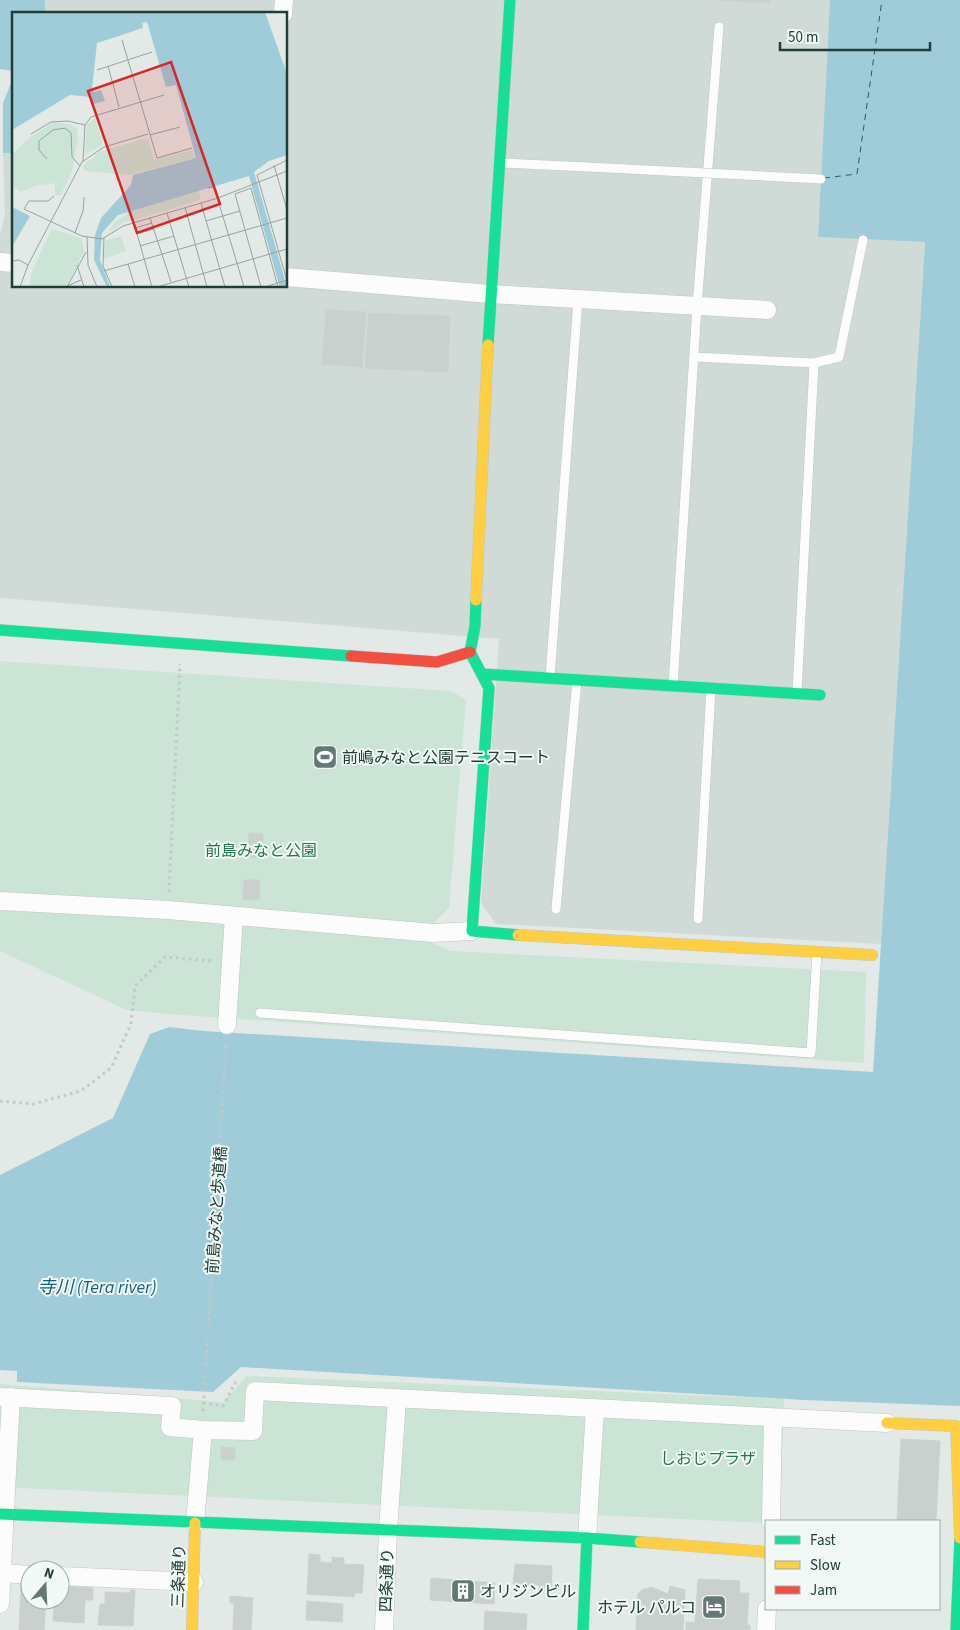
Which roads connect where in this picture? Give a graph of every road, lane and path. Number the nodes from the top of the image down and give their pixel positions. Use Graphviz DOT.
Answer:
graph roads {
  1 [pos="510,0"];
  2 [pos="719,27"];
  3 [pos="500,163"];
  4 [pos="821,179"];
  5 [pos="863,240"];
  6 [pos="288,278"];
  7 [pos="490,294"];
  8 [pos="578,299"];
  9 [pos="697,306"];
  10 [pos="768,310"];
  11 [pos="694,357"];
  12 [pos="814,363"];
  13 [pos="0,630"];
  14 [pos="181,643"];
  15 [pos="470,652"];
  16 [pos="482,674"];
  17 [pos="550,678"];
  18 [pos="577,680"];
  19 [pos="673,686"];
  20 [pos="711,688"];
  21 [pos="797,693"];
  22 [pos="820,695"];
  23 [pos="0,901"];
  24 [pos="556,909"];
  25 [pos="168,910"];
  26 [pos="234,916"];
  27 [pos="698,918"];
  28 [pos="472,931"];
  29 [pos="817,952"];
  30 [pos="872,955"];
  31 [pos="231,962"];
  32 [pos="260,1013"];
  33 [pos="227,1025"];
  34 [pos="0,1101"];
  35 [pos="6,1397"];
  36 [pos="398,1399"];
  37 [pos="204,1404"];
  38 [pos="595,1409"];
  39 [pos="774,1419"];
  40 [pos="887,1423"];
  41 [pos="203,1430"];
  42 [pos="2,1514"];
  43 [pos="771,1520"];
  44 [pos="195,1523"];
  45 [pos="388,1530"];
  46 [pos="587,1538"];
  47 [pos="960,1539"];
  48 [pos="765,1552"];
  49 [pos="946,1557"];
  50 [pos="960,1558"];
  51 [pos="2,1573"];
  52 [pos="20,1574"];
  53 [pos="70,1576"];
  54 [pos="194,1582"];
  55 [pos="0,1604"];
  56 [pos="767,1610"];
  57 [pos="192,1630"];
  58 [pos="384,1630"];
  59 [pos="583,1630"];
  60 [pos="766,1630"];
  61 [pos="956,1630"];
  1 -- 3 [label="street"];
  2 -- 9 [label="lane"];
  3 -- 4 [label="lane, bridge"];
  3 -- 7 [label="street"];
  5 -- 12 [label="lane"];
  6 -- 7 [label="street"];
  7 -- 8 [label="street"];
  7 -- 15 [label="street"];
  8 -- 9 [label="street"];
  8 -- 17 [label="lane"];
  9 -- 10 [label="street"];
  9 -- 11 [label="lane"];
  11 -- 12 [label="lane"];
  11 -- 19 [label="lane"];
  12 -- 21 [label="lane"];
  13 -- 14 [label="street"];
  14 -- 15 [label="street"];
  14 -- 25 [label="path"];
  15 -- 16 [label="street"];
  16 -- 17 [label="street"];
  16 -- 28 [label="street"];
  17 -- 18 [label="street"];
  18 -- 19 [label="street"];
  18 -- 24 [label="lane"];
  19 -- 20 [label="street"];
  20 -- 21 [label="street"];
  20 -- 27 [label="lane"];
  21 -- 22 [label="street"];
  23 -- 25 [label="street"];
  25 -- 26 [label="street"];
  26 -- 28 [label="street"];
  26 -- 31 [label="street"];
  28 -- 29 [label="street"];
  29 -- 30 [label="street"];
  29 -- 32 [label="lane"];
  31 -- 33 [label="street"];
  31 -- 34 [label="path"];
  33 -- 37 [label="path, 前島みなと歩道橋"];
  35 -- 41 [label="street"];
  35 -- 42 [label="street"];
  36 -- 38 [label="street"];
  36 -- 41 [label="street"];
  36 -- 45 [label="street, 四条通り"];
  38 -- 39 [label="street"];
  38 -- 46 [label="street"];
  39 -- 40 [label="street"];
  39 -- 43 [label="street"];
  40 -- 47 [label="street"];
  41 -- 44 [label="street"];
  42 -- 44 [label="street"];
  42 -- 51 [label="street"];
  44 -- 45 [label="street"];
  44 -- 54 [label="street, 三条通り"];
  45 -- 46 [label="street"];
  45 -- 58 [label="street, 四条通り"];
  46 -- 48 [label="street"];
  46 -- 59 [label="street"];
  47 -- 50 [label="street"];
  49 -- 50 [label="street"];
  50 -- 61 [label="street"];
  51 -- 52 [label="street"];
  51 -- 55 [label="street"];
  53 -- 54 [label="street"];
  54 -- 57 [label="street, 三条通り"];
  56 -- 60 [label="street"];
}
